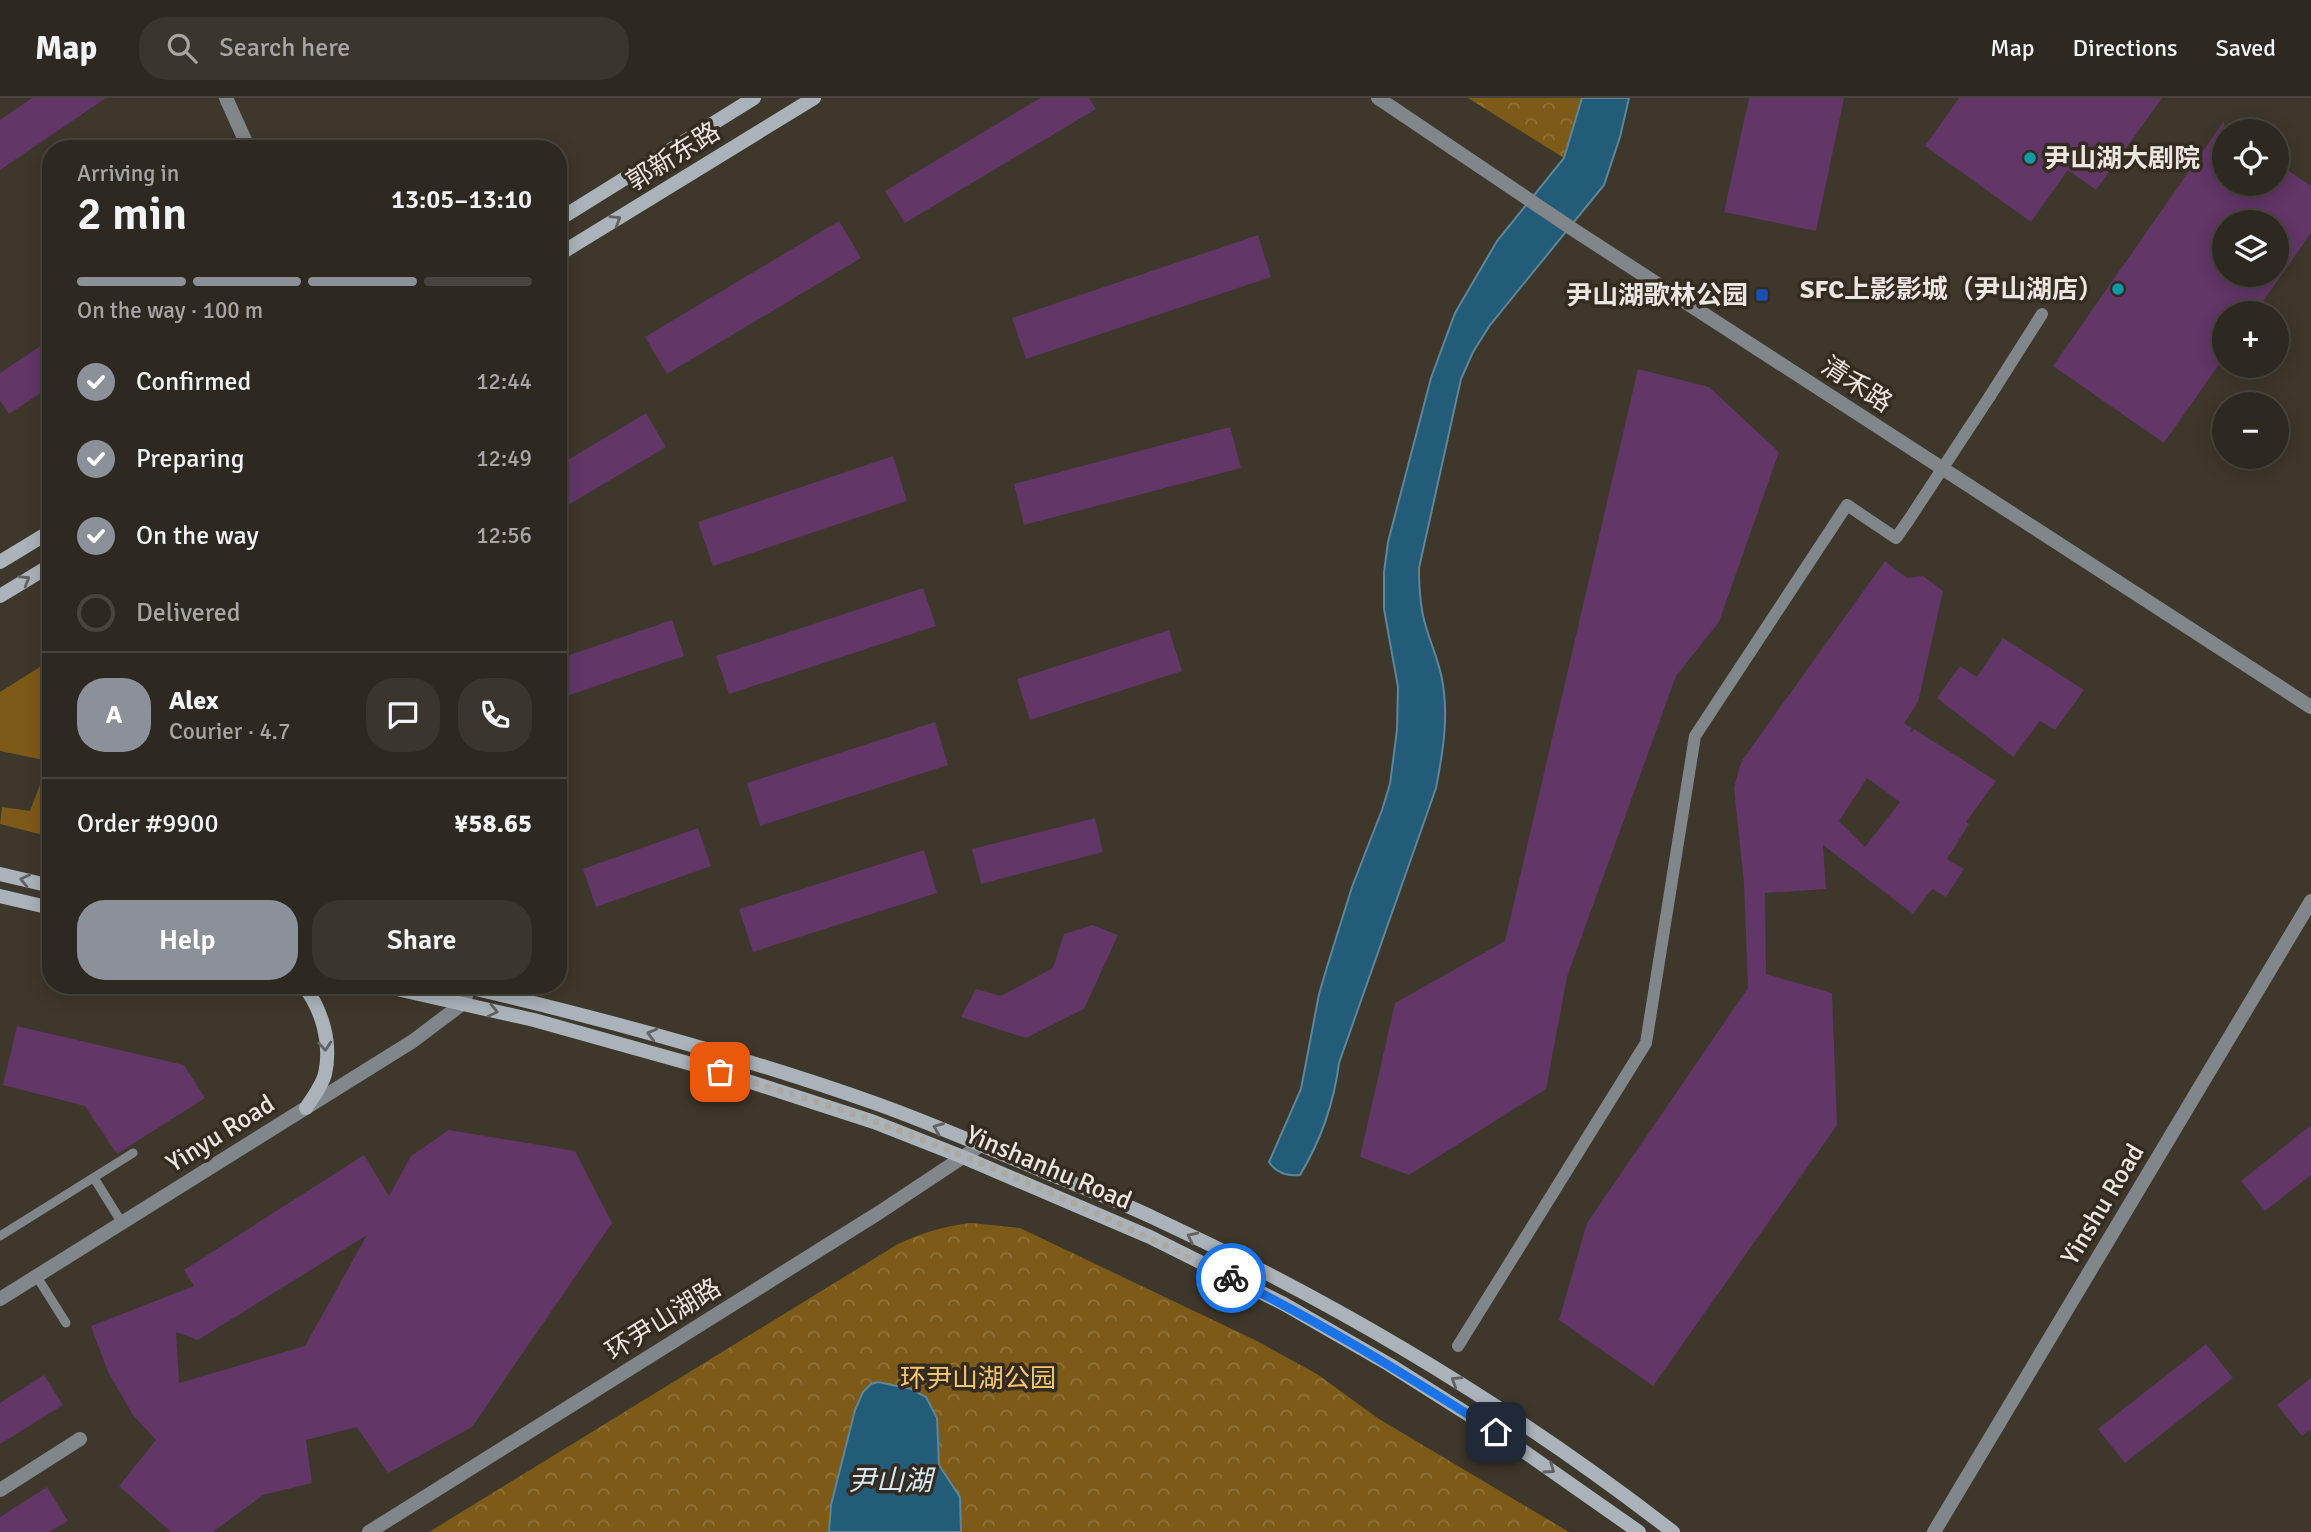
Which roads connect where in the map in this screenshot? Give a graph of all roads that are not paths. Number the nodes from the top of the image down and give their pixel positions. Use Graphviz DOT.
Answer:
graph roads {
  1 [pos="226,98"];
  2 [pos="754,98"];
  3 [pos="814,98"];
  4 [pos="1378,98"];
  5 [pos="245,140"];
  6 [pos="567,214"];
  7 [pos="567,250"];
  8 [pos="2042,314"];
  9 [pos="42,536"];
  10 [pos="0,562"];
  11 [pos="42,570"];
  12 [pos="0,596"];
  13 [pos="2311,707"];
  14 [pos="0,874"];
  15 [pos="42,884"];
  16 [pos="0,896"];
  17 [pos="2311,901"];
  18 [pos="42,906"];
  19 [pos="310,994"];
  20 [pos="418,994"];
  21 [pos="465,994"];
  22 [pos="500,994"];
  23 [pos="462,1004"];
  24 [pos="306,1108"];
  25 [pos="981,1145"];
  26 [pos="133,1153"];
  27 [pos="963,1157"];
  28 [pos="94,1178"];
  29 [pos="122,1223"];
  30 [pos="0,1236"];
  31 [pos="37,1277"];
  32 [pos="0,1299"];
  33 [pos="66,1323"];
  34 [pos="1458,1346"];
  35 [pos="80,1439"];
  36 [pos="0,1490"];
  37 [pos="369,1532"];
  38 [pos="1639,1532"];
  39 [pos="1672,1532"];
  40 [pos="1934,1532"];
  1 -- 5 [label="street"];
  2 -- 6 [label="main road, 郭新东路"];
  7 -- 3 [label="main road, 郭新东路, one-way"];
  4 -- 13 [label="street, 清禾路"];
  8 -- 34 [label="street, bridge"];
  9 -- 10 [label="main road"];
  12 -- 11 [label="main road, one-way"];
  15 -- 14 [label="main road, one-way"];
  16 -- 18 [label="main road"];
  17 -- 40 [label="street, Yinshu Road"];
  19 -- 24 [label="main road, one-way"];
  20 -- 23 [label="main road, Yinshanhu Road"];
  21 -- 23 [label="street"];
  25 -- 22 [label="main road, Yinshanhu Road, one-way"];
  23 -- 24 [label="street, Yinyu Road"];
  23 -- 27 [label="main road, Yinshanhu Road, one-way"];
  24 -- 29 [label="street, Yinyu Road"];
  25 -- 27 [label="street, 环尹山湖路"];
  39 -- 25 [label="main road, Yinshanhu Road, one-way"];
  26 -- 28 [label="lane"];
  27 -- 37 [label="street, 环尹山湖路"];
  27 -- 38 [label="main road, Yinshanhu Road, one-way"];
  28 -- 29 [label="lane"];
  28 -- 30 [label="lane"];
  29 -- 31 [label="street, Yinyu Road"];
  31 -- 32 [label="street, Yinyu Road"];
  31 -- 33 [label="lane"];
  35 -- 36 [label="street"];
}
